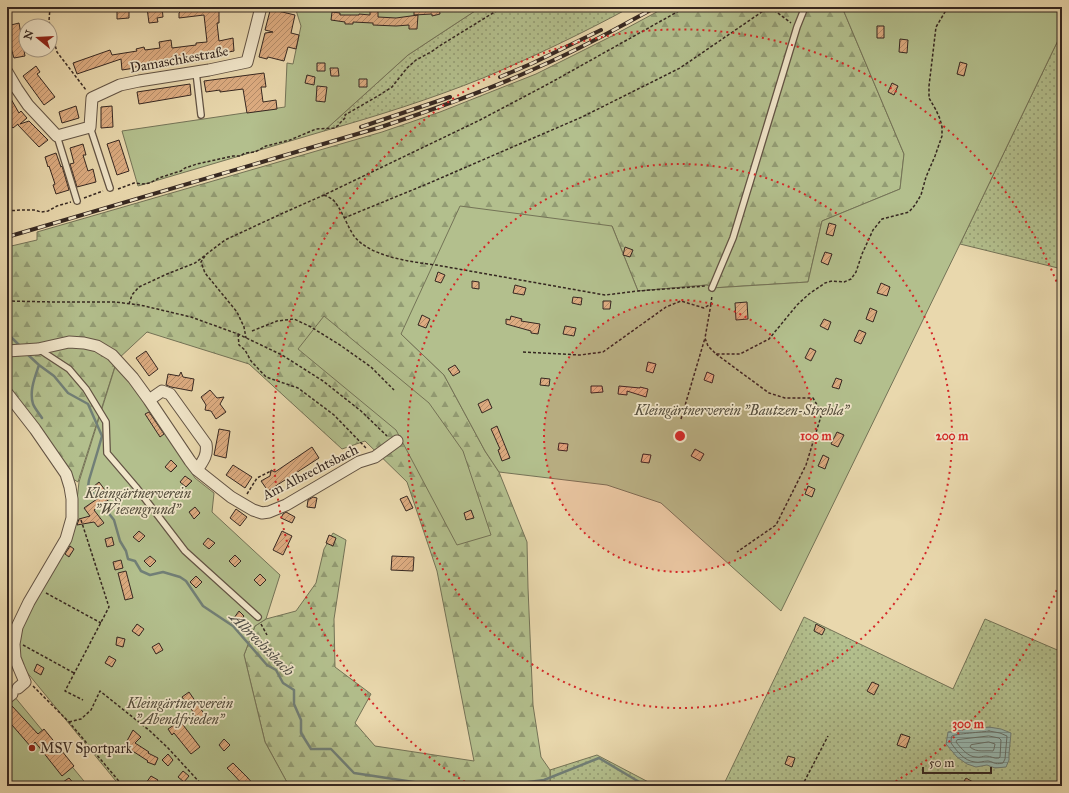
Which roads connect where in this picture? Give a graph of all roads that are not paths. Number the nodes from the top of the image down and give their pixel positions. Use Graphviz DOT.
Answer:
graph roads {
  1 [pos="261,7"];
  2 [pos="805,7"];
  3 [pos="7,72"];
  4 [pos="196,72"];
  5 [pos="201,115"];
  6 [pos="90,127"];
  7 [pos="57,136"];
  8 [pos="110,188"];
  9 [pos="77,201"];
  10 [pos="712,288"];
  11 [pos="29,349"];
  12 [pos="7,351"];
  13 [pos="7,393"];
  14 [pos="149,400"];
  15 [pos="395,442"];
  16 [pos="197,470"];
  17 [pos="258,617"];
  18 [pos="15,690"];
  1 -- 4 [label="street, Damaschkestraße"];
  2 -- 10 [label="lane"];
  3 -- 7 [label="street"];
  4 -- 5 [label="lane"];
  4 -- 6 [label="street, Damaschkestraße"];
  6 -- 7 [label="street"];
  6 -- 8 [label="lane"];
  7 -- 9 [label="lane"];
  11 -- 12 [label="street, Am Albrechtsbach"];
  11 -- 14 [label="street, Am Albrechtsbach"];
  11 -- 17 [label="lane"];
  13 -- 18 [label="street"];
  14 -- 16 [label="street, Am Albrechtsbach"];
  14 -- 16 [label="street"];
  15 -- 16 [label="street, Am Albrechtsbach"];
}
